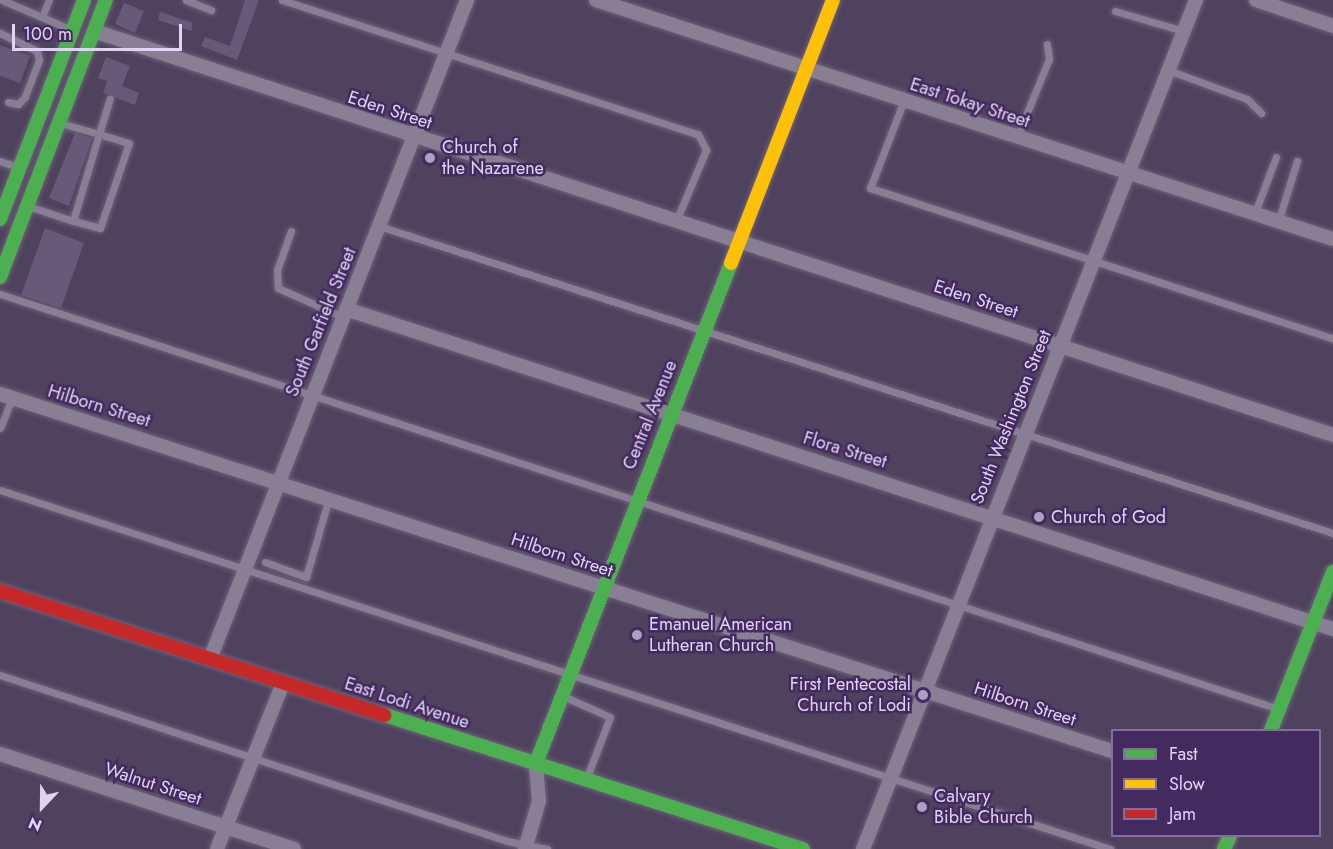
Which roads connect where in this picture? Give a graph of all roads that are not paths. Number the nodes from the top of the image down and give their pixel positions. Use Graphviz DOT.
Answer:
graph roads {
  1 [pos="2,0"];
  2 [pos="49,0"];
  3 [pos="84,0"];
  4 [pos="106,0"];
  5 [pos="186,0"];
  6 [pos="282,0"];
  7 [pos="466,0"];
  8 [pos="596,0"];
  9 [pos="833,0"];
  10 [pos="1196,0"];
  11 [pos="1256,0"];
  12 [pos="19,3"];
  13 [pos="211,10"];
  14 [pos="1115,11"];
  15 [pos="42,17"];
  16 [pos="1333,26"];
  17 [pos="72,30"];
  18 [pos="94,32"];
  19 [pos="1184,32"];
  20 [pos="0,33"];
  21 [pos="1047,44"];
  22 [pos="447,50"];
  23 [pos="805,68"];
  24 [pos="1168,70"];
  25 [pos="110,99"];
  26 [pos="904,100"];
  27 [pos="8,102"];
  28 [pos="1261,113"];
  29 [pos="57,122"];
  30 [pos="99,134"];
  31 [pos="412,136"];
  32 [pos="1017,137"];
  33 [pos="1276,157"];
  34 [pos="0,161"];
  35 [pos="1297,161"];
  36 [pos="19,168"];
  37 [pos="1127,173"];
  38 [pos="6,184"];
  39 [pos="25,206"];
  40 [pos="1254,215"];
  41 [pos="0,219"];
  42 [pos="73,221"];
  43 [pos="676,221"];
  44 [pos="1278,222"];
  45 [pos="378,226"];
  46 [pos="291,231"];
  47 [pos="1333,239"];
  48 [pos="738,242"];
  49 [pos="1092,260"];
  50 [pos="0,276"];
  51 [pos="0,294"];
  52 [pos="344,313"];
  53 [pos="704,329"];
  54 [pos="1333,338"];
  55 [pos="1059,344"];
  56 [pos="312,393"];
  57 [pos="6,396"];
  58 [pos="671,414"];
  59 [pos="0,428"];
  60 [pos="1025,430"];
  61 [pos="1333,435"];
  62 [pos="278,481"];
  63 [pos="0,490"];
  64 [pos="329,498"];
  65 [pos="636,500"];
  66 [pos="992,515"];
  67 [pos="1333,532"];
  68 [pos="265,562"];
  69 [pos="243,570"];
  70 [pos="1333,572"];
  71 [pos="603,587"];
  72 [pos="0,591"];
  73 [pos="956,605"];
  74 [pos="1313,622"];
  75 [pos="1333,628"];
  76 [pos="210,659"];
  77 [pos="568,671"];
  78 [pos="0,675"];
  79 [pos="283,683"];
  80 [pos="923,690"];
  81 [pos="560,695"];
  82 [pos="1279,709"];
  83 [pos="1271,729"];
  84 [pos="1111,750"];
  85 [pos="0,754"];
  86 [pos="252,755"];
  87 [pos="536,763"];
  88 [pos="889,777"];
  89 [pos="586,779"];
  90 [pos="225,826"];
  91 [pos="526,846"];
  92 [pos="783,846"];
  93 [pos="216,849"];
  94 [pos="294,849"];
  95 [pos="547,849"];
  96 [pos="803,849"];
  97 [pos="863,849"];
  98 [pos="1110,849"];
  1 -- 12 [label="lane"];
  2 -- 15 [label="lane"];
  3 -- 17 [label="main road"];
  4 -- 18 [label="main road"];
  5 -- 13 [label="lane"];
  6 -- 22 [label="lane"];
  7 -- 22 [label="street, South Garfield Street"];
  8 -- 23 [label="street, East Tokay Street"];
  9 -- 23 [label="main road, Central Avenue"];
  10 -- 19 [label="street, South Washington Street"];
  11 -- 16 [label="street"];
  12 -- 15 [label="lane"];
  14 -- 19 [label="lane"];
  15 -- 17 [label="lane"];
  17 -- 36 [label="main road"];
  18 -- 29 [label="main road"];
  18 -- 31 [label="street, Eden Street"];
  19 -- 24 [label="street, South Washington Street"];
  20 -- 27 [label="lane"];
  21 -- 32 [label="lane"];
  22 -- 31 [label="street, South Garfield Street"];
  22 -- 43 [label="lane"];
  23 -- 26 [label="street, East Tokay Street"];
  23 -- 48 [label="main road, Central Avenue"];
  24 -- 28 [label="lane"];
  24 -- 37 [label="street, South Washington Street"];
  25 -- 30 [label="lane"];
  26 -- 32 [label="street, East Tokay Street"];
  26 -- 49 [label="lane"];
  29 -- 30 [label="lane"];
  29 -- 39 [label="main road"];
  30 -- 42 [label="lane"];
  30 -- 42 [label="lane"];
  31 -- 43 [label="street, Eden Street"];
  31 -- 45 [label="street, South Garfield Street"];
  32 -- 37 [label="street, East Tokay Street"];
  33 -- 40 [label="lane"];
  34 -- 36 [label="lane"];
  35 -- 44 [label="lane"];
  36 -- 38 [label="main road"];
  37 -- 40 [label="street, East Tokay Street"];
  37 -- 49 [label="street, South Washington Street"];
  38 -- 41 [label="main road"];
  39 -- 42 [label="lane"];
  39 -- 50 [label="main road"];
  40 -- 44 [label="street, East Tokay Street"];
  43 -- 48 [label="street, Eden Street"];
  44 -- 47 [label="street, East Tokay Street"];
  45 -- 52 [label="street, South Garfield Street"];
  45 -- 53 [label="lane"];
  46 -- 52 [label="lane"];
  48 -- 53 [label="main road, Central Avenue"];
  48 -- 55 [label="street, Eden Street"];
  49 -- 54 [label="lane"];
  49 -- 55 [label="street, South Washington Street"];
  51 -- 56 [label="lane"];
  52 -- 56 [label="street, South Garfield Street"];
  52 -- 58 [label="street, Flora Street"];
  53 -- 58 [label="main road, Central Avenue"];
  53 -- 60 [label="lane"];
  55 -- 60 [label="street, South Washington Street"];
  55 -- 61 [label="street, Eden Street"];
  56 -- 62 [label="street, South Garfield Street"];
  56 -- 65 [label="lane"];
  57 -- 59 [label="lane"];
  57 -- 62 [label="street, Hilborn Street"];
  58 -- 65 [label="main road, Central Avenue"];
  58 -- 66 [label="street, Flora Street"];
  60 -- 66 [label="street, South Washington Street"];
  60 -- 67 [label="lane"];
  62 -- 64 [label="street, Hilborn Street"];
  62 -- 69 [label="street, South Garfield Street"];
  63 -- 69 [label="lane"];
  64 -- 68 [label="lane"];
  64 -- 71 [label="street, Hilborn Street"];
  65 -- 71 [label="main road, Central Avenue"];
  65 -- 73 [label="lane"];
  66 -- 73 [label="street, South Washington Street"];
  66 -- 74 [label="street, Flora Street"];
  69 -- 76 [label="street, South Garfield Street"];
  69 -- 77 [label="lane"];
  70 -- 74 [label="main road"];
  71 -- 77 [label="main road, Central Avenue"];
  71 -- 80 [label="street, Hilborn Street"];
  72 -- 76 [label="main road, East Lodi Avenue"];
  73 -- 80 [label="street, South Washington Street"];
  73 -- 82 [label="lane"];
  74 -- 75 [label="street, Flora Street"];
  74 -- 82 [label="main road"];
  76 -- 79 [label="main road, East Lodi Avenue"];
  77 -- 81 [label="main road, Central Avenue"];
  77 -- 88 [label="lane"];
  78 -- 86 [label="lane"];
  79 -- 86 [label="street"];
  79 -- 87 [label="main road, East Lodi Avenue"];
  80 -- 84 [label="street, Hilborn Street"];
  80 -- 88 [label="street, South Washington Street"];
  81 -- 87 [label="main road, Central Avenue"];
  81 -- 89 [label="lane"];
  82 -- 83 [label="main road"];
  85 -- 90 [label="street, Walnut Street"];
  86 -- 90 [label="street"];
  86 -- 91 [label="lane"];
  87 -- 89 [label="main road, East Lodi Avenue"];
  87 -- 91 [label="street, Central Avenue"];
  88 -- 97 [label="street, South Washington Street"];
  88 -- 98 [label="lane"];
  89 -- 92 [label="main road, East Lodi Avenue"];
  90 -- 93 [label="street"];
  90 -- 94 [label="street, Walnut Street"];
  91 -- 95 [label="lane"];
  92 -- 96 [label="main road, East Lodi Avenue"];
}
